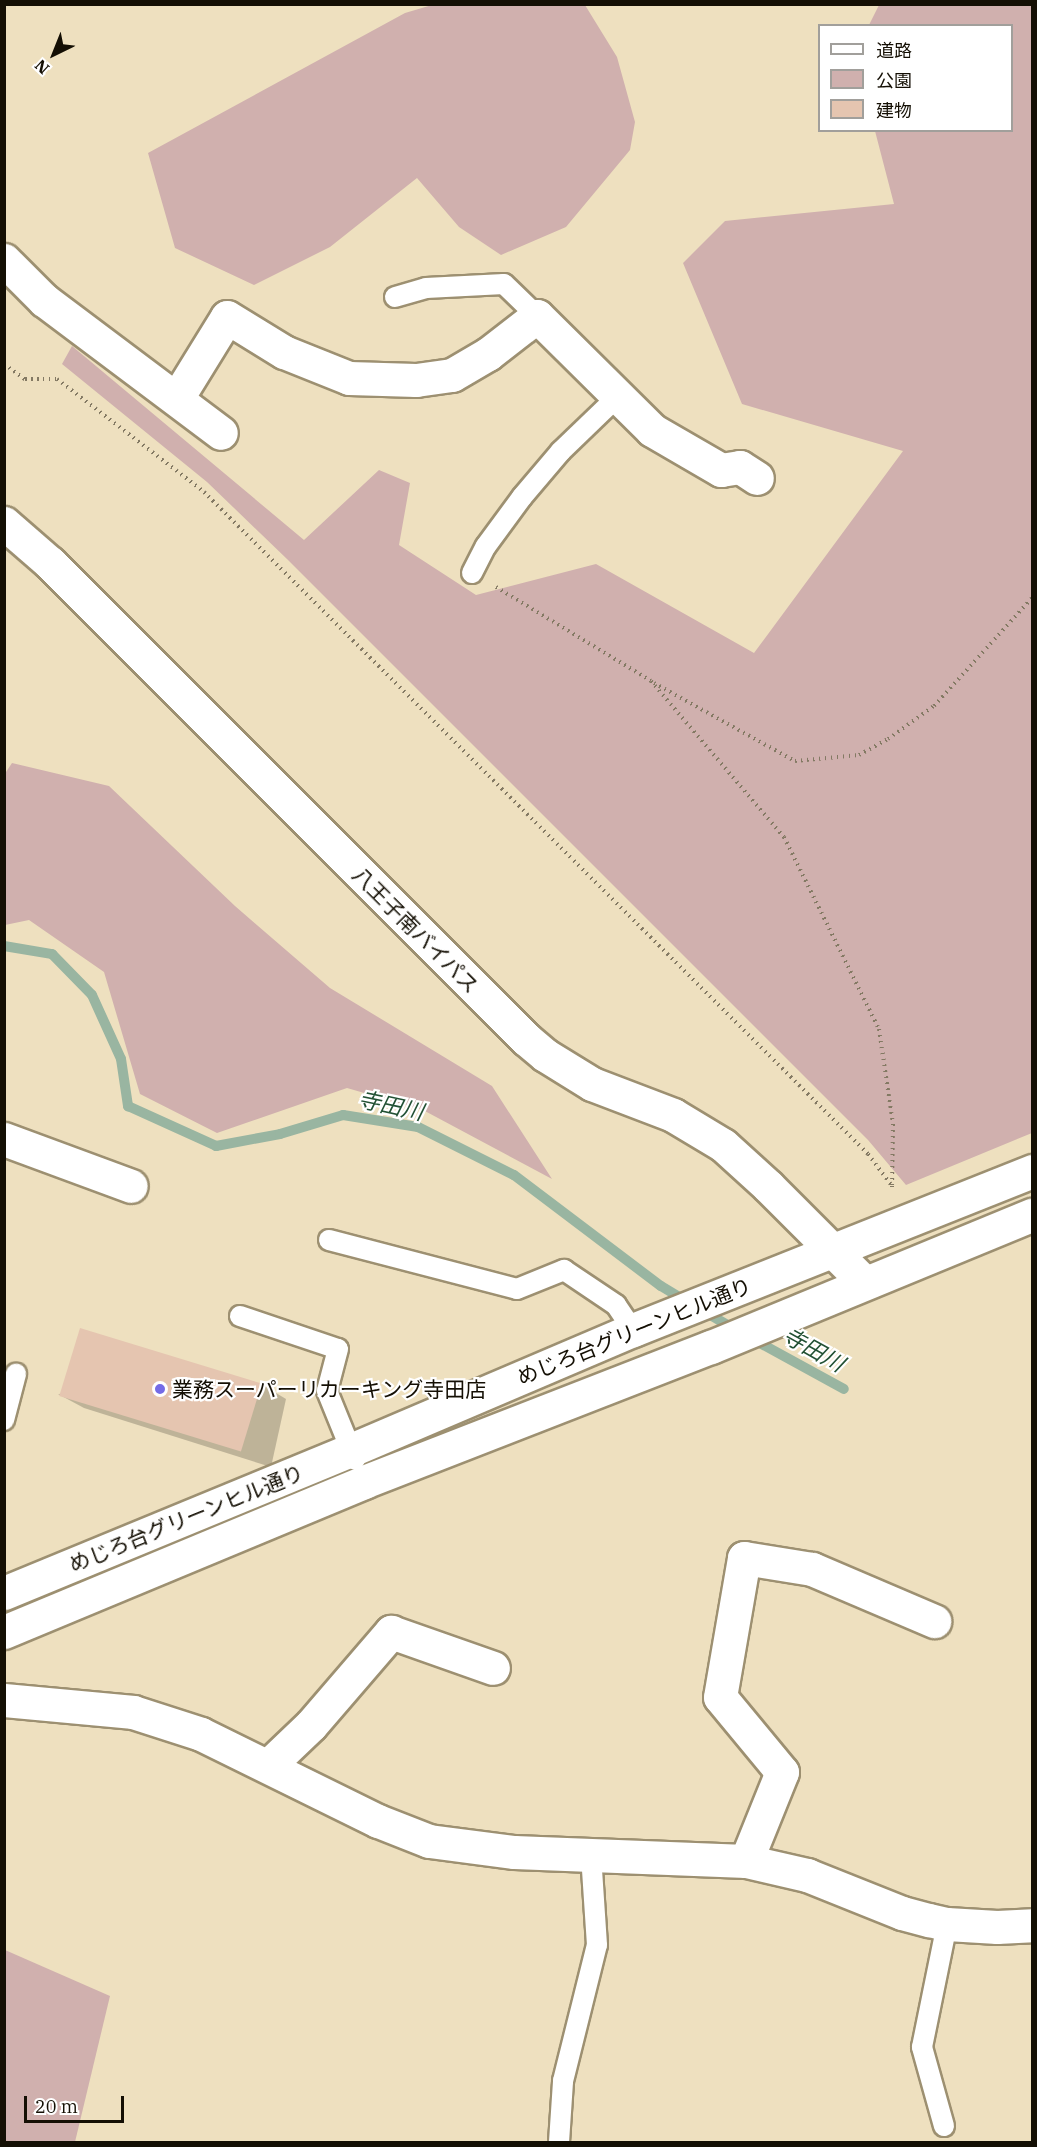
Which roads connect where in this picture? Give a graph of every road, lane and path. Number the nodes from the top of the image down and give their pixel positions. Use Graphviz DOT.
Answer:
graph roads {
  1 [pos="4,260"];
  2 [pos="395,297"];
  3 [pos="537,316"];
  4 [pos="4,364"];
  5 [pos="177,398"];
  6 [pos="616,398"];
  7 [pos="221,433"];
  8 [pos="757,478"];
  9 [pos="4,523"];
  10 [pos="472,573"];
  11 [pos="1032,598"];
  12 [pos="651,681"];
  13 [pos="4,1139"];
  14 [pos="1032,1171"];
  15 [pos="131,1186"];
  16 [pos="892,1186"];
  17 [pos="893,1198"];
  18 [pos="1032,1215"];
  19 [pos="329,1240"];
  20 [pos="833,1250"];
  21 [pos="865,1283"];
  22 [pos="240,1316"];
  23 [pos="648,1324"];
  24 [pos="16,1374"];
  25 [pos="4,1420"];
  26 [pos="351,1450"];
  27 [pos="364,1482"];
  28 [pos="4,1593"];
  29 [pos="934,1622"];
  30 [pos="4,1632"];
  31 [pos="493,1668"];
  32 [pos="4,1700"];
  33 [pos="268,1766"];
  34 [pos="591,1855"];
  35 [pos="746,1861"];
  36 [pos="947,1924"];
  37 [pos="1032,1925"];
  38 [pos="944,2126"];
  39 [pos="559,2142"];
  1 -- 5 [label="main road"];
  2 -- 3 [label="lane"];
  3 -- 5 [label="main road"];
  3 -- 6 [label="main road"];
  4 -- 16 [label="path"];
  5 -- 7 [label="main road"];
  6 -- 8 [label="main road"];
  6 -- 10 [label="lane"];
  9 -- 20 [label="main road, 八王子南バイパス"];
  10 -- 12 [label="path"];
  11 -- 12 [label="path"];
  12 -- 16 [label="path"];
  13 -- 15 [label="main road"];
  14 -- 20 [label="main road, めじろ台グリーンヒル通り"];
  16 -- 17 [label="path"];
  18 -- 21 [label="main road, めじろ台グリーンヒル通り"];
  19 -- 23 [label="lane"];
  20 -- 21 [label="main road, 八王子南バイパス"];
  20 -- 23 [label="main road, めじろ台グリーンヒル通り"];
  21 -- 27 [label="main road, めじろ台グリーンヒル通り"];
  22 -- 26 [label="lane"];
  23 -- 26 [label="main road, めじろ台グリーンヒル通り"];
  24 -- 25 [label="lane"];
  26 -- 27 [label="lane"];
  26 -- 28 [label="main road, めじろ台グリーンヒル通り"];
  27 -- 30 [label="main road, めじろ台グリーンヒル通り"];
  29 -- 35 [label="main road"];
  31 -- 33 [label="main road"];
  32 -- 33 [label="main road"];
  33 -- 34 [label="main road"];
  34 -- 35 [label="main road"];
  34 -- 39 [label="lane"];
  35 -- 36 [label="main road"];
  36 -- 37 [label="main road"];
  36 -- 38 [label="lane"];
}
